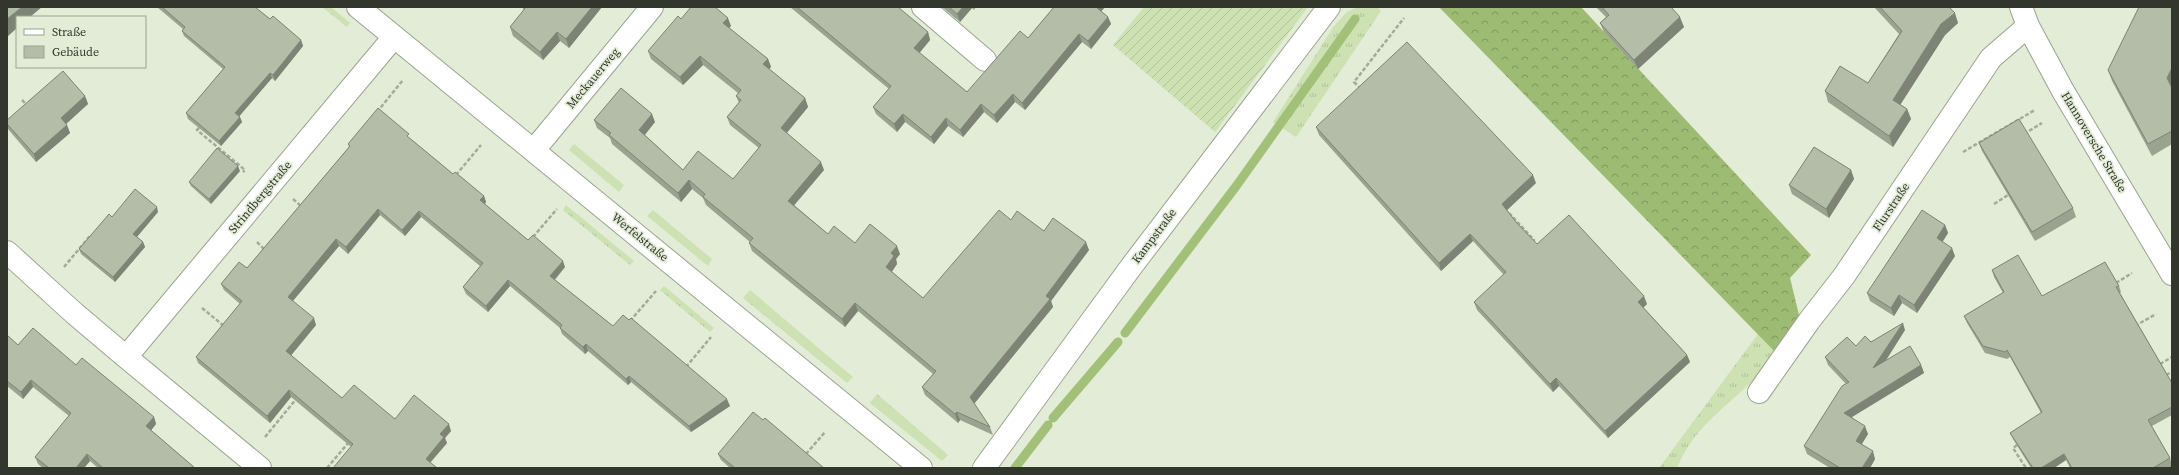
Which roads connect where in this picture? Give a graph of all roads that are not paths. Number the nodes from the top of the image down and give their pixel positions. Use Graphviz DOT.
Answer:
graph roads {
  1 [pos="358,7"];
  2 [pos="652,7"];
  3 [pos="923,7"];
  4 [pos="1329,7"];
  5 [pos="2024,17"];
  6 [pos="394,37"];
  7 [pos="985,60"];
  8 [pos="534,150"];
  9 [pos="7,252"];
  10 [pos="2172,274"];
  11 [pos="126,357"];
  12 [pos="1759,392"];
  13 [pos="260,468"];
  14 [pos="921,468"];
  15 [pos="984,468"];
  1 -- 6 [label="street, Werfelstraße"];
  2 -- 8 [label="street, Meckauerweg"];
  3 -- 7 [label="street"];
  4 -- 15 [label="street, Kampstraße"];
  5 -- 10 [label="street, Hannoversche Straße"];
  5 -- 12 [label="street, Flurstraße"];
  6 -- 8 [label="street, Werfelstraße"];
  6 -- 11 [label="street, Strindbergstraße"];
  8 -- 14 [label="street, Werfelstraße"];
  9 -- 11 [label="street"];
  11 -- 13 [label="street"];
}
